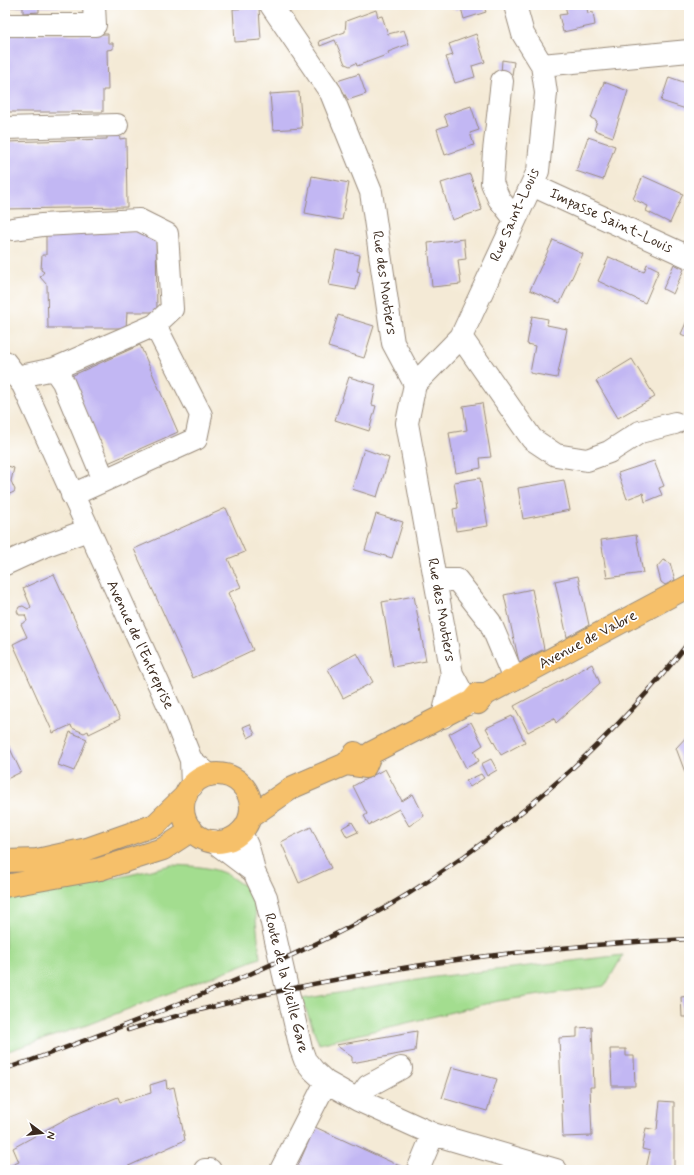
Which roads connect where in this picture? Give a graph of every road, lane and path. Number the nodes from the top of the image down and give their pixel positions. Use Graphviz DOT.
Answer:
graph roads {
  1 [pos="94,5"];
  2 [pos="271,5"];
  3 [pos="515,5"];
  4 [pos="5,25"];
  5 [pos="689,50"];
  6 [pos="542,65"];
  7 [pos="502,81"];
  8 [pos="117,125"];
  9 [pos="5,128"];
  10 [pos="532,185"];
  11 [pos="514,218"];
  12 [pos="13,229"];
  13 [pos="689,257"];
  14 [pos="155,326"];
  15 [pos="461,337"];
  16 [pos="54,369"];
  17 [pos="11,370"];
  18 [pos="415,384"];
  19 [pos="675,423"];
  20 [pos="104,480"];
  21 [pos="72,496"];
  22 [pos="88,530"];
  23 [pos="5,564"];
  24 [pos="436,580"];
  25 [pos="689,586"];
  26 [pos="452,674"];
  27 [pos="514,679"];
  28 [pos="476,700"];
  29 [pos="443,717"];
  30 [pos="196,785"];
  31 [pos="244,786"];
  32 [pos="293,787"];
  33 [pos="245,825"];
  34 [pos="192,830"];
  35 [pos="213,841"];
  36 [pos="5,861"];
  37 [pos="254,872"];
  38 [pos="5,886"];
  39 [pos="401,1068"];
  40 [pos="326,1082"];
  41 [pos="358,1100"];
  42 [pos="433,1134"];
  43 [pos="205,1170"];
  44 [pos="210,1170"];
  45 [pos="281,1170"];
  46 [pos="418,1170"];
  47 [pos="556,1170"];
  1 -- 4 [label="street"];
  2 -- 18 [label="street, Rue des Moutiers"];
  3 -- 6 [label="street, Rue Saint-Louis"];
  5 -- 6 [label="street"];
  6 -- 10 [label="street, Rue Saint-Louis"];
  7 -- 11 [label="street"];
  8 -- 9 [label="street"];
  10 -- 11 [label="street, Rue Saint-Louis"];
  10 -- 13 [label="street, Impasse Saint-Louis"];
  11 -- 15 [label="street, Rue Saint-Louis"];
  12 -- 14 [label="street"];
  14 -- 16 [label="street"];
  14 -- 20 [label="street"];
  15 -- 18 [label="street, Rue Saint-Louis"];
  15 -- 19 [label="street"];
  16 -- 17 [label="street"];
  16 -- 20 [label="street"];
  17 -- 21 [label="street, Avenue de l'Entreprise"];
  18 -- 24 [label="street, Rue des Moutiers"];
  20 -- 21 [label="street"];
  21 -- 22 [label="street, Avenue de l'Entreprise"];
  22 -- 23 [label="street"];
  22 -- 30 [label="street, Avenue de l'Entreprise"];
  24 -- 26 [label="street, Rue des Moutiers"];
  24 -- 27 [label="street"];
  25 -- 27 [label="main road, Avenue de Vabre"];
  26 -- 28 [label="street, Rue des Moutiers"];
  26 -- 29 [label="street, Rue des Moutiers"];
  27 -- 28 [label="main road, Avenue de Vabre"];
  28 -- 29 [label="main road, Avenue de Vabre"];
  29 -- 32 [label="main road, Avenue de Vabre"];
  30 -- 31 [label="main road"];
  30 -- 34 [label="main road"];
  30 -- 36 [label="main road"];
  31 -- 32 [label="main road, Avenue de Vabre"];
  31 -- 33 [label="main road"];
  32 -- 33 [label="main road, Avenue de Vabre"];
  33 -- 35 [label="main road"];
  33 -- 37 [label="street, Route de la Vieille Gare"];
  34 -- 35 [label="main road"];
  34 -- 38 [label="main road"];
  35 -- 37 [label="street, Route de la Vieille Gare"];
  37 -- 40 [label="street, Route de la Vieille Gare"];
  39 -- 41 [label="street"];
  40 -- 41 [label="street, Route de la Vieille Gare"];
  40 -- 45 [label="street"];
  41 -- 42 [label="street, Route de la Vieille Gare"];
  42 -- 46 [label="street"];
  42 -- 47 [label="street, Route de la Vieille Gare"];
  43 -- 44 [label="street"];
}
